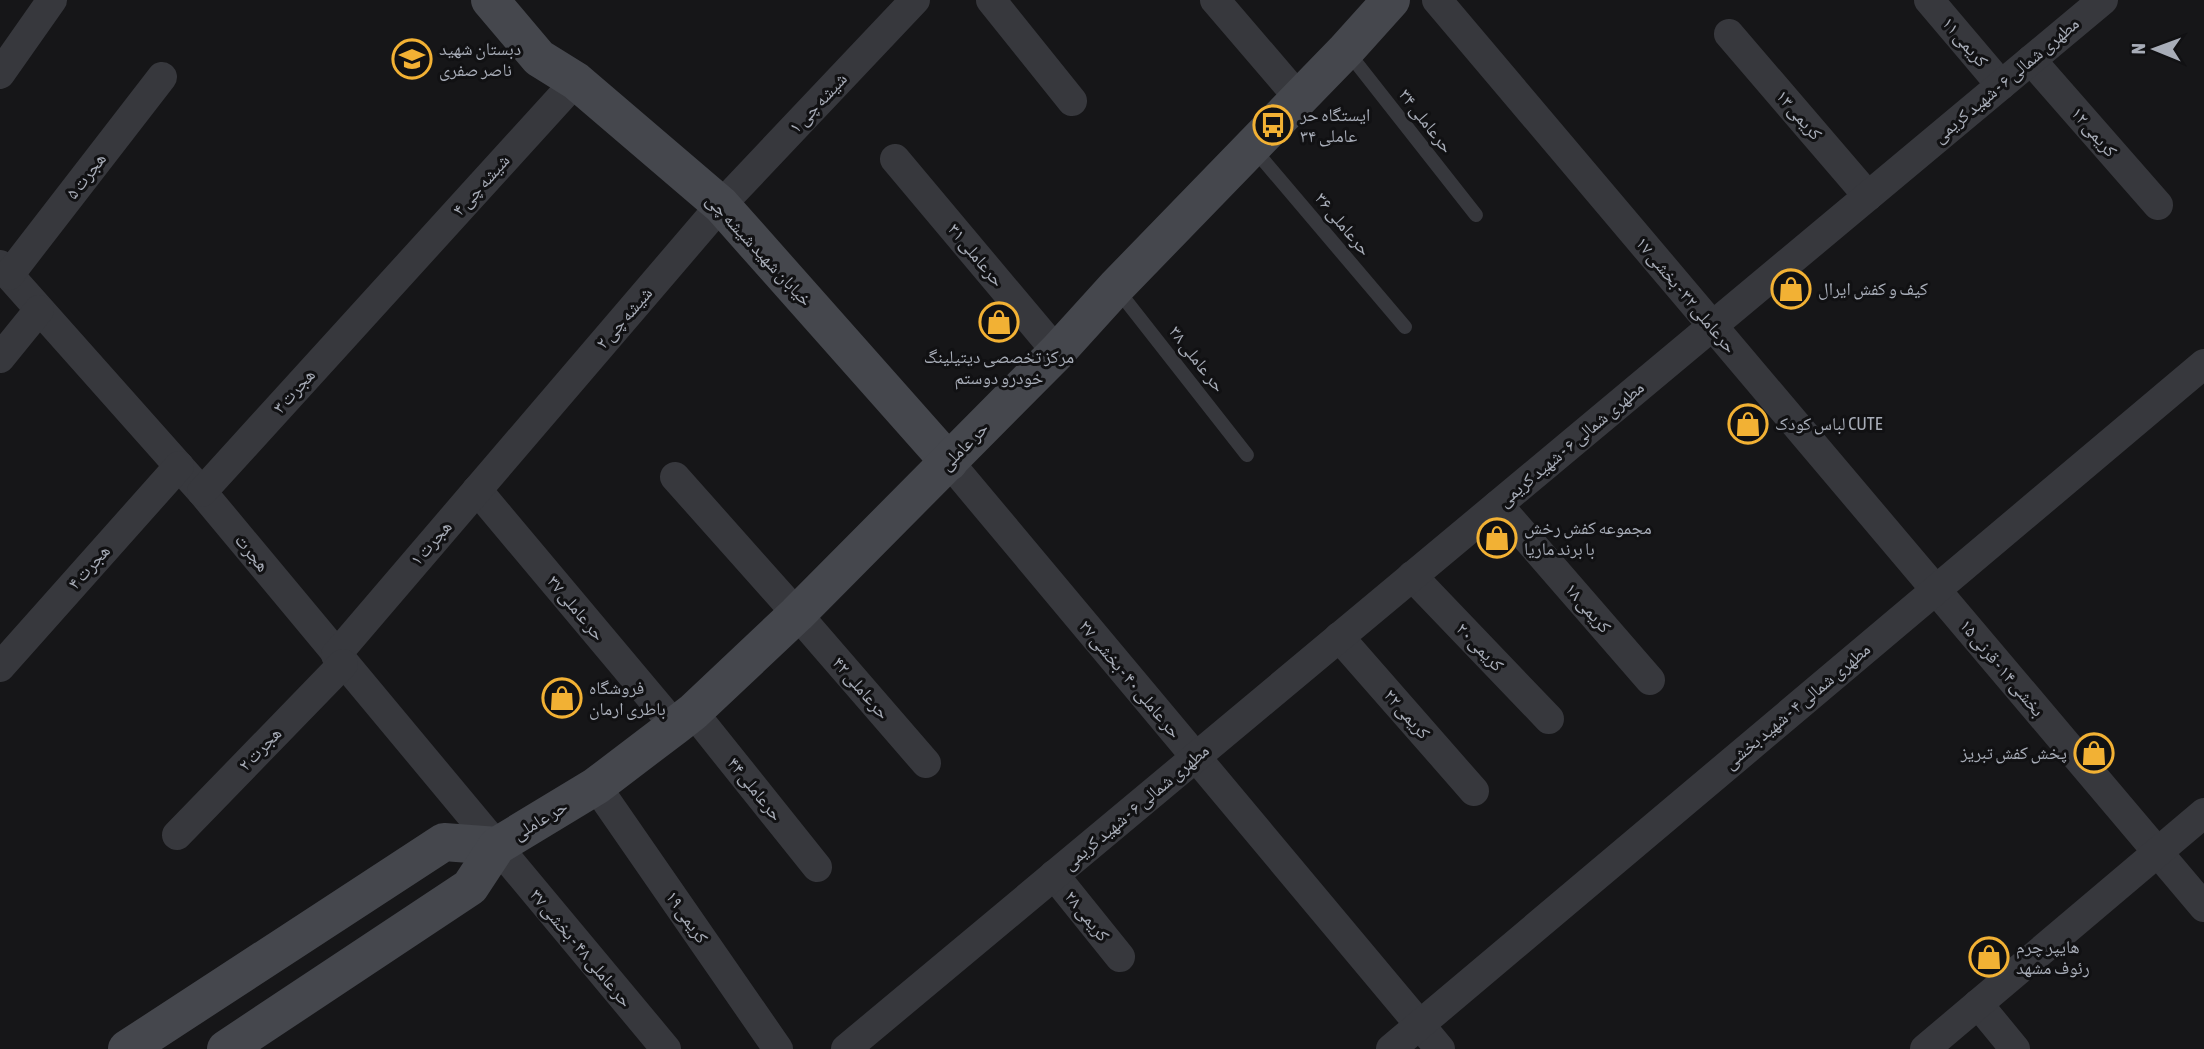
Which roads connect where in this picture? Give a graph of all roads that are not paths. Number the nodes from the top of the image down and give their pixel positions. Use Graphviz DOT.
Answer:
graph roads {
  1 [pos="52,0"];
  2 [pos="490,0"];
  3 [pos="915,0"];
  4 [pos="991,0"];
  5 [pos="1215,0"];
  6 [pos="1391,0"];
  7 [pos="1437,0"];
  8 [pos="1928,0"];
  9 [pos="2103,0"];
  10 [pos="1729,34"];
  11 [pos="1346,50"];
  12 [pos="2031,60"];
  13 [pos="0,74"];
  14 [pos="162,77"];
  15 [pos="576,81"];
  16 [pos="2001,85"];
  17 [pos="1299,98"];
  18 [pos="1072,101"];
  19 [pos="1252,147"];
  20 [pos="895,159"];
  21 [pos="1868,196"];
  22 [pos="721,205"];
  23 [pos="2158,205"];
  24 [pos="1476,215"];
  25 [pos="5,270"];
  26 [pos="1116,287"];
  27 [pos="386,289"];
  28 [pos="39,310"];
  29 [pos="1713,326"];
  30 [pos="1405,327"];
  31 [pos="1057,352"];
  32 [pos="0,358"];
  33 [pos="2204,364"];
  34 [pos="527,432"];
  35 [pos="1247,455"];
  36 [pos="949,462"];
  37 [pos="179,466"];
  38 [pos="675,477"];
  39 [pos="477,490"];
  40 [pos="202,492"];
  41 [pos="1498,505"];
  42 [pos="1412,576"];
  43 [pos="1936,590"];
  44 [pos="797,614"];
  45 [pos="1339,637"];
  46 [pos="339,659"];
  47 [pos="0,667"];
  48 [pos="1650,680"];
  49 [pos="684,719"];
  50 [pos="1549,719"];
  51 [pos="1195,757"];
  52 [pos="926,763"];
  53 [pos="596,786"];
  54 [pos="1474,791"];
  55 [pos="2204,813"];
  56 [pos="177,835"];
  57 [pos="497,846"];
  58 [pos="2158,852"];
  59 [pos="817,867"];
  60 [pos="1054,875"];
  61 [pos="2204,907"];
  62 [pos="1120,957"];
  63 [pos="1978,1004"];
  64 [pos="1420,1025"];
  65 [pos="127,1049"];
  66 [pos="226,1049"];
  67 [pos="666,1049"];
  68 [pos="778,1049"];
  69 [pos="846,1049"];
  70 [pos="1391,1049"];
  71 [pos="1440,1049"];
  72 [pos="1925,1049"];
  73 [pos="2015,1049"];
  1 -- 13 [label="street"];
  2 -- 15 [label="main road, خیابان شهید شیشه چی"];
  3 -- 22 [label="street, شیشه چی ۱"];
  4 -- 18 [label="street"];
  5 -- 17 [label="street"];
  6 -- 11 [label="main road, حر عاملی"];
  7 -- 29 [label="street, حرعاملی ۳۲ - بخشی ۱۷"];
  8 -- 16 [label="street, کریمی ۱۱"];
  9 -- 12 [label="street, مطهری شمالی ۶ - شهید کریمی"];
  10 -- 21 [label="street, کریمی ۱۳"];
  11 -- 17 [label="main road, حر عاملی"];
  11 -- 24 [label="lane, حرعاملی ۳۴"];
  12 -- 16 [label="street, مطهری شمالی ۶ - شهید کریمی"];
  12 -- 23 [label="street, کریمی ۱۲"];
  14 -- 25 [label="street, هجرت ۵"];
  15 -- 22 [label="main road, خیابان شهید شیشه چی"];
  15 -- 27 [label="street, شیشه چی ۴"];
  16 -- 21 [label="street, مطهری شمالی ۶ - شهید کریمی"];
  17 -- 19 [label="main road, حر عاملی"];
  19 -- 26 [label="main road, حر عاملی"];
  19 -- 30 [label="lane, حرعاملی ۳۶"];
  20 -- 31 [label="street, حرعاملی ۳۱"];
  21 -- 29 [label="street, مطهری شمالی ۶ - شهید کریمی"];
  22 -- 34 [label="street, شیشه چی ۲"];
  22 -- 36 [label="main road, خیابان شهید شیشه چی"];
  25 -- 28 [label="street, هجرت"];
  26 -- 31 [label="main road, حر عاملی"];
  26 -- 35 [label="lane, حر عاملی ۳۸"];
  27 -- 40 [label="street, هجرت ۳"];
  28 -- 32 [label="street"];
  28 -- 37 [label="street, هجرت"];
  29 -- 41 [label="street, مطهری شمالی ۶ - شهید کریمی"];
  29 -- 43 [label="street, حرعاملی ۳۲ - بخشی ۱۷"];
  31 -- 36 [label="main road, حر عاملی"];
  33 -- 43 [label="street, مطهری شمالی ۴ - شهید بخشی"];
  34 -- 39 [label="street, هجرت ۱"];
  36 -- 44 [label="main road, حر عاملی"];
  36 -- 51 [label="street, حر عاملی ۴۰ - بخشی ۲۷"];
  37 -- 40 [label="street, هجرت"];
  37 -- 47 [label="street, هجرت ۴"];
  38 -- 44 [label="street, حرعاملی ۴۲"];
  39 -- 46 [label="street, هجرت ۱"];
  39 -- 49 [label="street, حر عاملی ۳۷"];
  40 -- 46 [label="street, هجرت"];
  41 -- 42 [label="street, مطهری شمالی ۶ - شهید کریمی"];
  41 -- 48 [label="street, کریمی ۱۸"];
  42 -- 45 [label="street, مطهری شمالی ۶ - شهید کریمی"];
  42 -- 50 [label="street, کریمی ۲۰"];
  43 -- 58 [label="street, بخشی ۱۴ - قرنی ۱۵"];
  43 -- 64 [label="street, مطهری شمالی ۴ - شهید بخشی"];
  44 -- 49 [label="main road, حر عاملی"];
  44 -- 52 [label="street, حرعاملی ۴۲"];
  45 -- 51 [label="street, مطهری شمالی ۶ - شهید کریمی"];
  45 -- 54 [label="street, کریمی ۲۲"];
  46 -- 56 [label="street, هجرت ۲"];
  46 -- 57 [label="street, هجرت"];
  49 -- 53 [label="main road, حر عاملی"];
  49 -- 59 [label="street, حرعاملی ۴۴"];
  51 -- 60 [label="street, مطهری شمالی ۶ - شهید کریمی"];
  51 -- 64 [label="street, حر عاملی ۴۰ - بخشی ۲۷"];
  53 -- 57 [label="main road, حر عاملی"];
  53 -- 68 [label="street, کریمی ۱۹"];
  55 -- 58 [label="street"];
  57 -- 65 [label="main road, حر عاملی"];
  57 -- 66 [label="main road, حر عاملی"];
  57 -- 67 [label="street, حر عاملی ۴۸ - بخشی ۳۷"];
  58 -- 61 [label="street, بخشی ۱۴ - قرنی ۱۵"];
  58 -- 63 [label="street"];
  60 -- 62 [label="street, کریمی ۲۸"];
  60 -- 69 [label="street, مطهری شمالی ۶ - شهید کریمی"];
  63 -- 72 [label="street"];
  63 -- 73 [label="street"];
  64 -- 70 [label="street, مطهری شمالی ۴ - شهید بخشی"];
  64 -- 71 [label="street, حر عاملی ۴۰ - بخشی ۲۷"];
}
